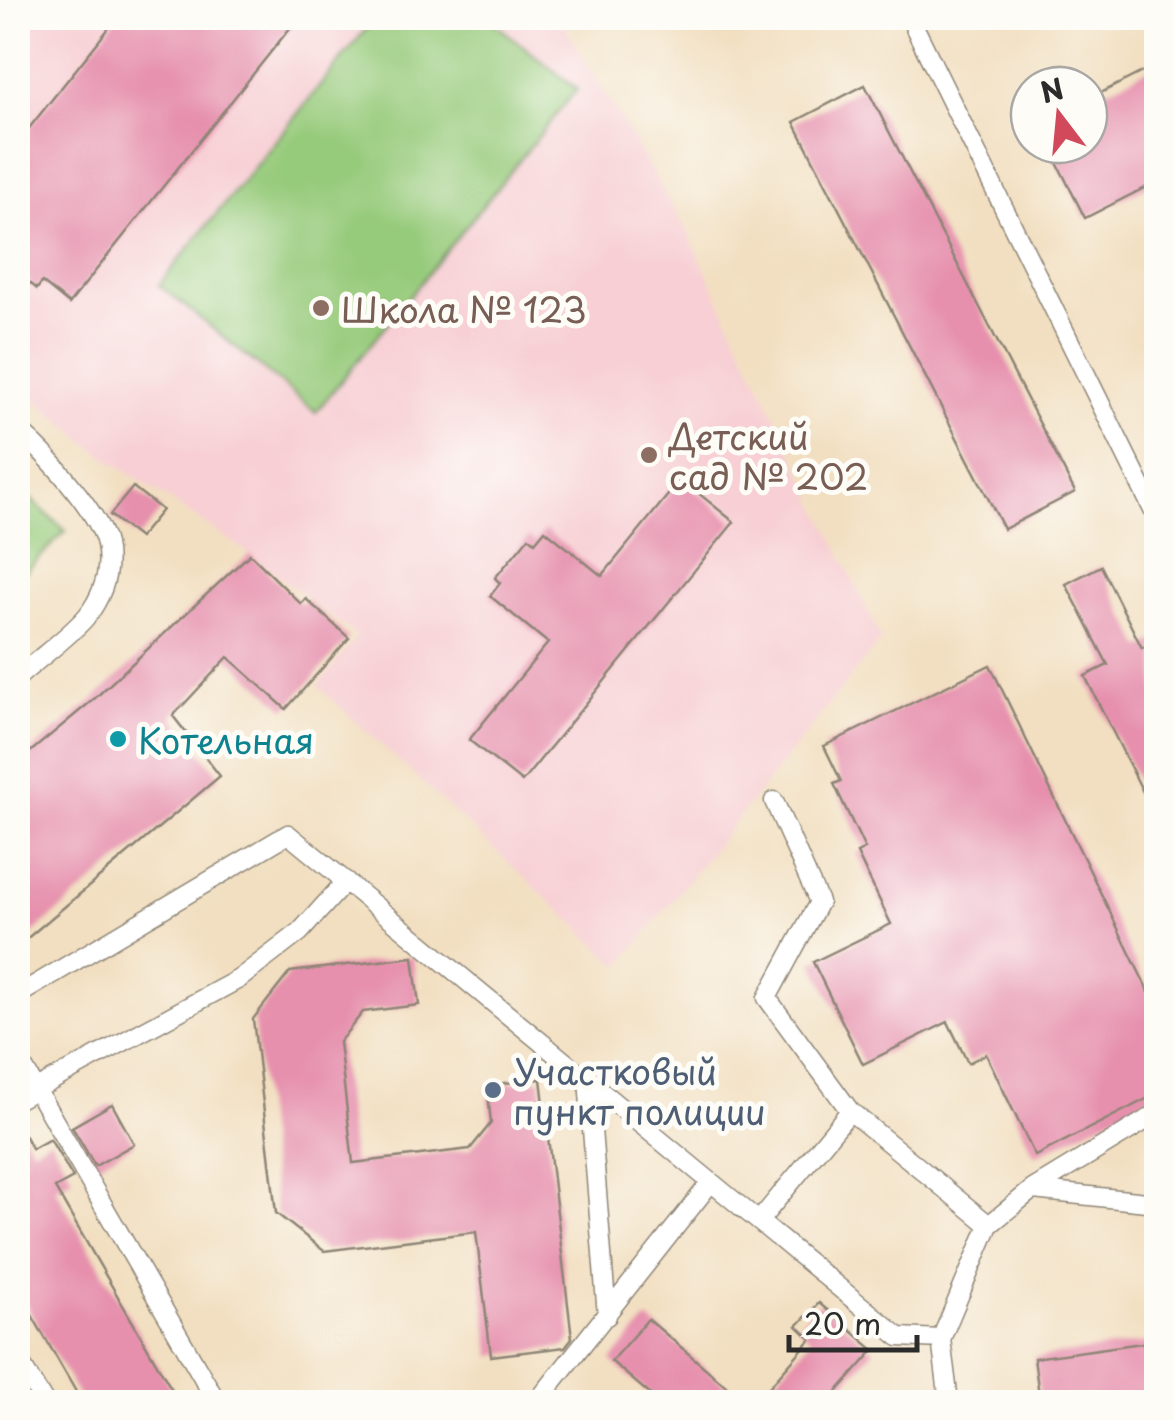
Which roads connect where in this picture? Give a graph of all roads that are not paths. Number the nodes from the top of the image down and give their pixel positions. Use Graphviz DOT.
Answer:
graph roads {
  1 [pos="910,18"];
  2 [pos="18,430"];
  3 [pos="1151,490"];
  4 [pos="1156,516"];
  5 [pos="18,676"];
  6 [pos="774,802"];
  7 [pos="346,881"];
  8 [pos="18,995"];
  9 [pos="18,1058"];
  10 [pos="588,1080"];
  11 [pos="36,1089"];
  12 [pos="18,1099"];
  13 [pos="850,1111"];
  14 [pos="1156,1114"];
  15 [pos="711,1182"];
  16 [pos="1032,1190"];
  17 [pos="1156,1203"];
  18 [pos="759,1222"];
  19 [pos="989,1225"];
  20 [pos="607,1316"];
  21 [pos="941,1339"];
  22 [pos="18,1359"];
  23 [pos="44,1402"];
  24 [pos="217,1402"];
  25 [pos="538,1402"];
  26 [pos="948,1402"];
  1 -- 3 [label="lane"];
  2 -- 5 [label="lane"];
  3 -- 4 [label="lane"];
  6 -- 13 [label="lane"];
  7 -- 8 [label="lane"];
  7 -- 10 [label="lane"];
  7 -- 11 [label="lane"];
  9 -- 11 [label="lane"];
  10 -- 15 [label="lane"];
  10 -- 20 [label="lane"];
  11 -- 12 [label="lane"];
  11 -- 24 [label="lane"];
  13 -- 18 [label="lane"];
  13 -- 19 [label="lane"];
  14 -- 16 [label="lane"];
  15 -- 18 [label="lane"];
  15 -- 20 [label="lane"];
  16 -- 17 [label="lane"];
  16 -- 19 [label="lane"];
  18 -- 21 [label="lane"];
  19 -- 21 [label="lane"];
  20 -- 25 [label="lane"];
  21 -- 26 [label="lane"];
  22 -- 23 [label="lane"];
}
